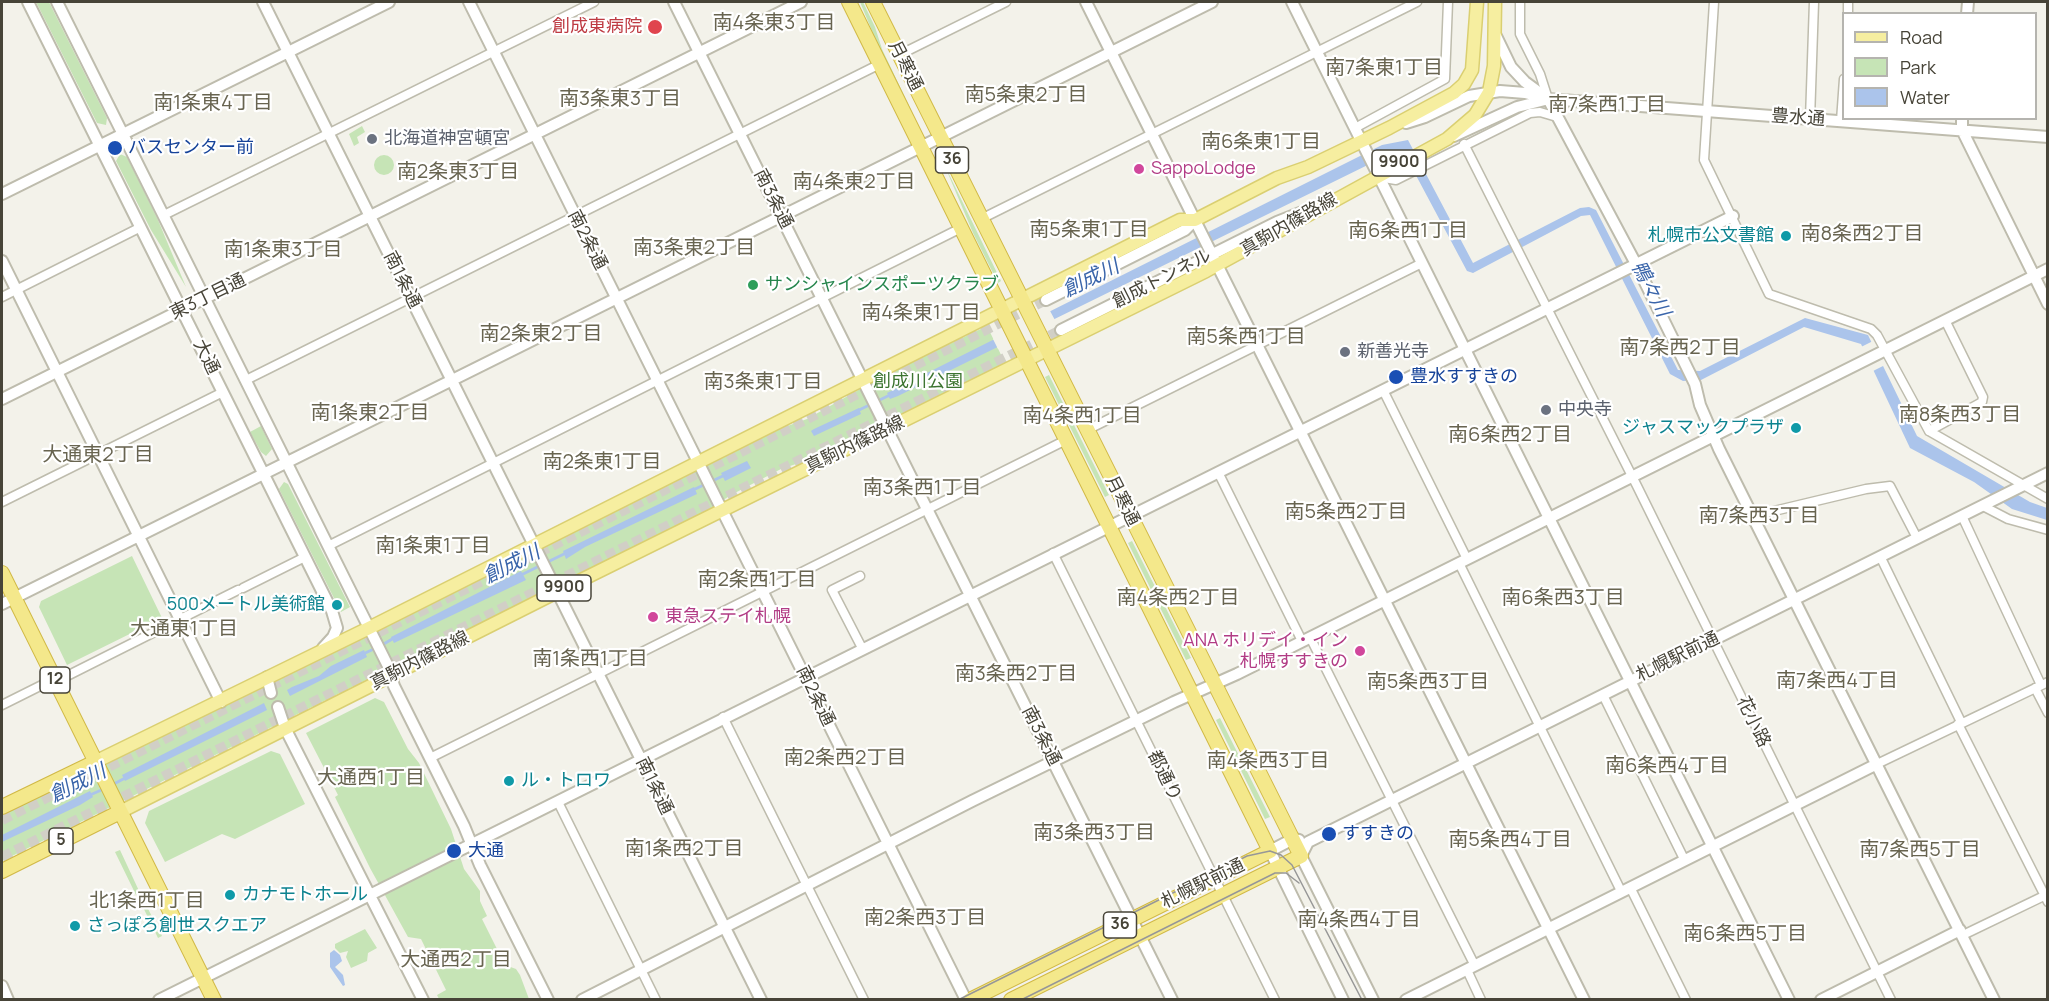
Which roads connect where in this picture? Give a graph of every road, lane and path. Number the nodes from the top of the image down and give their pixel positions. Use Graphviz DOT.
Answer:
graph roads {
  1 [pos="28,2"];
  2 [pos="57,2"];
  3 [pos="263,2"];
  4 [pos="389,2"];
  5 [pos="469,2"];
  6 [pos="594,2"];
  7 [pos="674,2"];
  8 [pos="801,2"];
  9 [pos="849,2"];
  10 [pos="873,2"];
  11 [pos="1006,2"];
  12 [pos="1086,2"];
  13 [pos="1212,2"];
  14 [pos="1292,2"];
  15 [pos="1417,2"];
  16 [pos="1448,2"];
  17 [pos="1477,2"];
  18 [pos="1495,2"];
  19 [pos="1520,2"];
  20 [pos="1714,2"];
  21 [pos="1814,2"];
  22 [pos="1495,34"];
  23 [pos="288,52"];
  24 [pos="493,52"];
  25 [pos="699,52"];
  26 [pos="1111,52"];
  27 [pos="1317,52"];
  28 [pos="899,54"];
  29 [pos="880,64"];
  30 [pos="1489,92"];
  31 [pos="1548,99"];
  32 [pos="1842,107"];
  33 [pos="1707,111"];
  34 [pos="1557,117"];
  35 [pos="1810,119"];
  36 [pos="1962,120"];
  37 [pos="1841,121"];
  38 [pos="1389,128"];
  39 [pos="1355,129"];
  40 [pos="1962,130"];
  41 [pos="123,133"];
  42 [pos="740,133"];
  43 [pos="329,134"];
  44 [pos="534,134"];
  45 [pos="1152,134"];
  46 [pos="940,136"];
  47 [pos="2048,137"];
  48 [pos="1447,139"];
  49 [pos="1464,144"];
  50 [pos="100,145"];
  51 [pos="1364,146"];
  52 [pos="920,147"];
  53 [pos="1378,177"];
  54 [pos="2,194"];
  55 [pos="164,215"];
  56 [pos="370,216"];
  57 [pos="575,216"];
  58 [pos="781,216"];
  59 [pos="1733,216"];
  60 [pos="981,219"];
  61 [pos="1195,220"];
  62 [pos="141,227"];
  63 [pos="961,228"];
  64 [pos="1212,255"];
  65 [pos="2,261"];
  66 [pos="1422,263"];
  67 [pos="1628,268"];
  68 [pos="2048,269"];
  69 [pos="2034,276"];
  70 [pos="16,290"];
  71 [pos="2,297"];
  72 [pos="206,298"];
  73 [pos="411,298"];
  74 [pos="616,298"];
  75 [pos="822,298"];
  76 [pos="1022,300"];
  77 [pos="1046,300"];
  78 [pos="2048,304"];
  79 [pos="1547,308"];
  80 [pos="183,309"];
  81 [pos="1002,310"];
  82 [pos="1945,320"];
  83 [pos="1061,330"];
  84 [pos="1257,345"];
  85 [pos="1465,349"];
  86 [pos="1047,350"];
  87 [pos="1883,351"];
  88 [pos="1026,360"];
  89 [pos="56,372"];
  90 [pos="246,380"];
  91 [pos="452,380"];
  92 [pos="657,380"];
  93 [pos="863,380"];
  94 [pos="1383,390"];
  95 [pos="223,392"];
  96 [pos="2,399"];
  97 [pos="887,429"];
  98 [pos="1087,430"];
  99 [pos="1929,431"];
  100 [pos="1300,432"];
  101 [pos="1713,436"];
  102 [pos="1066,440"];
  103 [pos="98,454"];
  104 [pos="288,462"];
  105 [pos="493,462"];
  106 [pos="698,462"];
  107 [pos="1218,472"];
  108 [pos="264,473"];
  109 [pos="2048,473"];
  110 [pos="1632,476"];
  111 [pos="2025,484"];
  112 [pos="2048,499"];
  113 [pos="2,502"];
  114 [pos="1983,506"];
  115 [pos="927,509"];
  116 [pos="722,510"];
  117 [pos="1130,516"];
  118 [pos="1753,516"];
  119 [pos="1962,516"];
  120 [pos="1549,518"];
  121 [pos="1108,525"];
  122 [pos="2048,530"];
  123 [pos="139,536"];
  124 [pos="1917,538"];
  125 [pos="533,544"];
  126 [pos="328,546"];
  127 [pos="1053,553"];
  128 [pos="1880,556"];
  129 [pos="305,557"];
  130 [pos="1463,561"];
  131 [pos="2,573"];
  132 [pos="860,576"];
  133 [pos="763,591"];
  134 [pos="557,592"];
  135 [pos="970,594"];
  136 [pos="1795,599"];
  137 [pos="1383,600"];
  138 [pos="8,601"];
  139 [pos="181,620"];
  140 [pos="369,628"];
  141 [pos="1306,639"];
  142 [pos="1712,640"];
  143 [pos="323,648"];
  144 [pos="862,648"];
  145 [pos="599,673"];
  146 [pos="391,676"];
  147 [pos="805,676"];
  148 [pos="267,677"];
  149 [pos="55,680"];
  150 [pos="1630,681"];
  151 [pos="1214,684"];
  152 [pos="2041,685"];
  153 [pos="271,693"];
  154 [pos="1192,694"];
  155 [pos="1603,695"];
  156 [pos="221,702"];
  157 [pos="2,705"];
  158 [pos="278,707"];
  159 [pos="2048,713"];
  160 [pos="723,717"];
  161 [pos="1137,720"];
  162 [pos="1960,723"];
  163 [pos="1541,726"];
  164 [pos="285,728"];
  165 [pos="430,758"];
  166 [pos="641,760"];
  167 [pos="1054,761"];
  168 [pos="95,762"];
  169 [pos="1464,764"];
  170 [pos="1877,764"];
  171 [pos="1392,800"];
  172 [pos="558,802"];
  173 [pos="1794,805"];
  174 [pos="2,807"];
  175 [pos="120,812"];
  176 [pos="1293,839"];
  177 [pos="1308,842"];
  178 [pos="471,844"];
  179 [pos="887,844"];
  180 [pos="1712,845"];
  181 [pos="1270,851"];
  182 [pos="1301,856"];
  183 [pos="1684,859"];
  184 [pos="1277,867"];
  185 [pos="2,871"];
  186 [pos="1214,878"];
  187 [pos="806,885"];
  188 [pos="1626,889"];
  189 [pos="370,895"];
  190 [pos="1222,895"];
  191 [pos="2046,897"];
  192 [pos="1131,919"];
  193 [pos="724,927"];
  194 [pos="1548,928"];
  195 [pos="1961,933"];
  196 [pos="1140,936"];
  197 [pos="1471,968"];
  198 [pos="642,970"];
  199 [pos="1877,971"];
  200 [pos="203,978"];
  201 [pos="2,986"];
  202 [pos="8,999"];
  203 [pos="159,999"];
  204 [pos="214,999"];
  205 [pos="423,999"];
  206 [pos="548,999"];
  207 [pos="582,999"];
  208 [pos="656,999"];
  209 [pos="761,999"];
  210 [pos="864,999"];
  211 [pos="968,999"];
  212 [pos="1011,999"];
  213 [pos="1172,999"];
  214 [pos="1275,999"];
  215 [pos="1343,999"];
  216 [pos="1373,999"];
  217 [pos="1406,999"];
  218 [pos="1481,999"];
  219 [pos="1584,999"];
  220 [pos="1686,999"];
  221 [pos="1788,999"];
  222 [pos="1821,999"];
  223 [pos="1891,999"];
  224 [pos="1994,999"];
  1 -- 50 [label="street, 大通"];
  2 -- 41 [label="street, 大通"];
  3 -- 23 [label="street, 南1条通"];
  4 -- 23 [label="street"];
  5 -- 24 [label="street, 南2条通"];
  6 -- 24 [label="street"];
  7 -- 25 [label="street, 南3条通"];
  8 -- 25 [label="street, 東3丁目通"];
  9 -- 29 [label="highway, 月寒通 / 36"];
  10 -- 28 [label="highway, 月寒通 / 36"];
  11 -- 28 [label="street"];
  12 -- 26 [label="street"];
  13 -- 26 [label="street"];
  14 -- 27 [label="street"];
  15 -- 27 [label="street"];
  16 -- 39 [label="street"];
  17 -- 38 [label="main road, 9900"];
  18 -- 22 [label="main road, 真駒内篠路線 / 9900"];
  19 -- 31 [label="street"];
  20 -- 33 [label="street"];
  21 -- 35 [label="street"];
  22 -- 30 [label="main road, 真駒内篠路線 / 9900"];
  22 -- 31 [label="street"];
  23 -- 41 [label="street"];
  23 -- 43 [label="street, 南1条通"];
  24 -- 43 [label="street"];
  24 -- 44 [label="street, 南2条通"];
  25 -- 42 [label="street, 南3条通"];
  25 -- 44 [label="street, 東3丁目通"];
  26 -- 45 [label="street"];
  26 -- 46 [label="street"];
  27 -- 39 [label="street"];
  27 -- 45 [label="street"];
  28 -- 46 [label="highway, 月寒通 / 36"];
  29 -- 42 [label="street"];
  29 -- 52 [label="highway, 月寒通 / 36"];
  30 -- 31 [label="street"];
  30 -- 38 [label="street"];
  30 -- 48 [label="main road, 真駒内篠路線 / 9900"];
  31 -- 33 [label="street, 豊水通"];
  31 -- 34 [label="street"];
  31 -- 48 [label="street"];
  32 -- 37 [label="street"];
  33 -- 35 [label="street, 豊水通"];
  33 -- 59 [label="street"];
  34 -- 49 [label="street"];
  34 -- 67 [label="street"];
  35 -- 37 [label="street, 豊水通"];
  36 -- 40 [label="street"];
  37 -- 40 [label="street, 豊水通"];
  38 -- 51 [label="main road, 9900"];
  39 -- 51 [label="street"];
  40 -- 47 [label="street, 豊水通"];
  40 -- 69 [label="street"];
  41 -- 50 [label="street"];
  41 -- 55 [label="street, 大通"];
  42 -- 57 [label="street"];
  42 -- 58 [label="street, 南3条通"];
  43 -- 55 [label="street"];
  43 -- 56 [label="street, 南1条通"];
  44 -- 56 [label="street, 東3丁目通"];
  44 -- 57 [label="street, 南2条通"];
  45 -- 60 [label="street"];
  45 -- 61 [label="street"];
  46 -- 52 [label="street"];
  46 -- 60 [label="highway, 月寒通 / 36"];
  48 -- 53 [label="main road, 真駒内篠路線 / 9900"];
  49 -- 53 [label="street"];
  49 -- 79 [label="street, 花小路"];
  50 -- 54 [label="street"];
  50 -- 62 [label="street, 大通"];
  51 -- 53 [label="street"];
  51 -- 61 [label="main road, 9900"];
  52 -- 58 [label="street"];
  52 -- 63 [label="highway, 月寒通 / 36"];
  53 -- 64 [label="main road, 真駒内篠路線 / 9900"];
  53 -- 66 [label="street"];
  55 -- 72 [label="street, 大通"];
  56 -- 72 [label="street, 東3丁目通"];
  56 -- 73 [label="street, 南1条通"];
  57 -- 73 [label="street"];
  57 -- 74 [label="street, 南2条通"];
  58 -- 74 [label="street"];
  58 -- 75 [label="street, 南3条通"];
  59 -- 67 [label="street"];
  59 -- 87 [label="street"];
  60 -- 76 [label="highway, 月寒通 / 36"];
  61 -- 64 [label="street"];
  61 -- 76 [label="main road, 9900"];
  61 -- 77 [label="street, 創成トンネル"];
  62 -- 70 [label="street"];
  62 -- 80 [label="street, 大通"];
  63 -- 75 [label="street"];
  63 -- 81 [label="highway, 月寒通 / 36"];
  64 -- 83 [label="street, 創成トンネル"];
  64 -- 84 [label="street"];
  64 -- 86 [label="main road, 真駒内篠路線 / 9900"];
  65 -- 70 [label="street"];
  66 -- 84 [label="street"];
  66 -- 85 [label="street"];
  67 -- 79 [label="street"];
  67 -- 101 [label="street"];
  68 -- 69 [label="street"];
  69 -- 78 [label="street"];
  69 -- 82 [label="street"];
  70 -- 71 [label="street"];
  70 -- 89 [label="street"];
  72 -- 80 [label="street, 東3丁目通"];
  72 -- 90 [label="street, 大通"];
  73 -- 90 [label="street"];
  73 -- 91 [label="street, 南1条通"];
  74 -- 91 [label="street"];
  74 -- 92 [label="street, 南2条通"];
  75 -- 92 [label="street"];
  75 -- 93 [label="street, 南3条通"];
  76 -- 81 [label="main road, 9900"];
  76 -- 86 [label="highway, 月寒通 / 36"];
  79 -- 85 [label="street"];
  79 -- 110 [label="street, 花小路"];
  80 -- 89 [label="street, 東3丁目通"];
  80 -- 95 [label="street, 大通"];
  81 -- 88 [label="highway, 月寒通 / 36"];
  81 -- 93 [label="main road, 9900"];
  82 -- 87 [label="street"];
  82 -- 99 [label="street"];
  84 -- 98 [label="street"];
  84 -- 100 [label="street"];
  85 -- 94 [label="street"];
  85 -- 120 [label="street"];
  86 -- 88 [label="main road, 真駒内篠路線 / 9900"];
  86 -- 98 [label="highway, 月寒通 / 36"];
  87 -- 99 [label="street"];
  87 -- 101 [label="street"];
  88 -- 97 [label="main road, 真駒内篠路線 / 9900"];
  88 -- 102 [label="highway, 月寒通 / 36"];
  89 -- 96 [label="street, 東3丁目通"];
  89 -- 103 [label="street"];
  90 -- 104 [label="street, 大通"];
  91 -- 104 [label="street"];
  91 -- 105 [label="street, 南1条通"];
  92 -- 105 [label="street"];
  92 -- 106 [label="street, 南2条通"];
  93 -- 97 [label="street, 南3条通"];
  93 -- 106 [label="main road, 9900"];
  94 -- 100 [label="street"];
  94 -- 130 [label="street"];
  95 -- 103 [label="street"];
  95 -- 108 [label="street, 大通"];
  97 -- 115 [label="street, 南3条通"];
  97 -- 116 [label="main road, 真駒内篠路線 / 9900"];
  98 -- 117 [label="highway, 月寒通 / 36"];
  99 -- 111 [label="street"];
  100 -- 107 [label="street"];
  100 -- 137 [label="street"];
  101 -- 110 [label="street"];
  101 -- 118 [label="street"];
  102 -- 115 [label="street"];
  102 -- 121 [label="highway, 月寒通 / 36"];
  103 -- 113 [label="street"];
  103 -- 123 [label="street"];
  104 -- 108 [label="street"];
  104 -- 126 [label="street, 大通"];
  105 -- 125 [label="street, 南1条通"];
  105 -- 126 [label="street"];
  106 -- 116 [label="street, 南2条通"];
  106 -- 125 [label="main road, 9900"];
  107 -- 117 [label="street"];
  107 -- 141 [label="street"];
  108 -- 123 [label="street"];
  108 -- 129 [label="street, 大通"];
  109 -- 111 [label="street, 札幌駅前通"];
  110 -- 120 [label="street"];
  110 -- 142 [label="street, 花小路"];
  111 -- 112 [label="street"];
  111 -- 114 [label="street, 札幌駅前通"];
  114 -- 119 [label="street, 札幌駅前通"];
  114 -- 122 [label="street"];
  115 -- 133 [label="street"];
  115 -- 135 [label="street, 南3条通"];
  116 -- 133 [label="street, 南2条通"];
  116 -- 134 [label="main road, 真駒内篠路線 / 9900"];
  117 -- 121 [label="street"];
  117 -- 151 [label="highway, 月寒通 / 36"];
  118 -- 124 [label="street"];
  118 -- 136 [label="street"];
  119 -- 124 [label="street, 札幌駅前通"];
  119 -- 152 [label="street"];
  120 -- 130 [label="street"];
  120 -- 150 [label="street"];
  121 -- 127 [label="street"];
  121 -- 154 [label="highway, 月寒通 / 36"];
  123 -- 138 [label="street"];
  123 -- 139 [label="street"];
  124 -- 128 [label="street, 札幌駅前通"];
  125 -- 134 [label="street, 南1条通"];
  125 -- 140 [label="main road, 9900"];
  126 -- 140 [label="street, 大通"];
  127 -- 135 [label="street"];
  127 -- 161 [label="street, 都通り"];
  128 -- 136 [label="street, 札幌駅前通"];
  128 -- 162 [label="street"];
  129 -- 139 [label="street"];
  129 -- 143 [label="street, 大通"];
  130 -- 137 [label="street"];
  130 -- 163 [label="street"];
  131 -- 138 [label="highway, 12"];
  132 -- 144 [label="street"];
  133 -- 145 [label="street"];
  133 -- 147 [label="street, 南2条通"];
  134 -- 145 [label="street, 南1条通"];
  134 -- 146 [label="main road, 真駒内篠路線 / 9900"];
  135 -- 144 [label="street"];
  135 -- 167 [label="street, 南3条通"];
  136 -- 142 [label="street, 札幌駅前通"];
  136 -- 170 [label="street"];
  137 -- 141 [label="street"];
  137 -- 169 [label="street"];
  138 -- 149 [label="highway, 12"];
  139 -- 149 [label="street"];
  139 -- 156 [label="street"];
  140 -- 143 [label="main road, 9900"];
  140 -- 146 [label="street, 大通"];
  141 -- 151 [label="street"];
  141 -- 171 [label="street"];
  142 -- 150 [label="street, 札幌駅前通"];
  142 -- 173 [label="street, 花小路"];
  143 -- 148 [label="main road, 9900"];
  144 -- 147 [label="street"];
  145 -- 165 [label="street"];
  145 -- 166 [label="street, 南1条通"];
  146 -- 164 [label="main road, 真駒内篠路線 / 9900"];
  146 -- 165 [label="street"];
  147 -- 160 [label="street"];
  147 -- 179 [label="street, 南2条通"];
  148 -- 153 [label="street"];
  148 -- 156 [label="main road, 9900"];
  149 -- 157 [label="street"];
  149 -- 168 [label="highway, 12"];
  150 -- 155 [label="street, 札幌駅前通"];
  150 -- 180 [label="street"];
  151 -- 154 [label="street"];
  151 -- 176 [label="highway, 月寒通 / 36"];
  152 -- 159 [label="street"];
  152 -- 162 [label="street"];
  153 -- 158 [label="street"];
  154 -- 161 [label="street"];
  154 -- 181 [label="highway, 月寒通 / 36"];
  155 -- 163 [label="street, 札幌駅前通"];
  155 -- 183 [label="street"];
  156 -- 168 [label="main road, 9900"];
  158 -- 164 [label="street"];
  160 -- 166 [label="street"];
  160 -- 187 [label="street"];
  161 -- 167 [label="street"];
  161 -- 186 [label="street, 都通り"];
  162 -- 170 [label="street"];
  162 -- 191 [label="street"];
  163 -- 169 [label="street, 札幌駅前通"];
  163 -- 188 [label="street"];
  164 -- 175 [label="main road, 真駒内篠路線 / 9900"];
  164 -- 189 [label="street"];
  165 -- 178 [label="street"];
  166 -- 172 [label="street"];
  166 -- 193 [label="street, 南1条通"];
  167 -- 179 [label="street"];
  167 -- 192 [label="street, 南3条通"];
  168 -- 174 [label="highway"];
  168 -- 175 [label="highway, 12"];
  169 -- 171 [label="street, 札幌駅前通"];
  169 -- 194 [label="street"];
  170 -- 173 [label="street"];
  170 -- 195 [label="street"];
  171 -- 177 [label="street, 札幌駅前通"];
  171 -- 197 [label="street"];
  172 -- 178 [label="street"];
  172 -- 198 [label="street"];
  173 -- 180 [label="street"];
  173 -- 199 [label="street, 花小路"];
  175 -- 185 [label="highway, 5"];
  175 -- 200 [label="highway, 12"];
  176 -- 177 [label="street"];
  176 -- 181 [label="street, 札幌駅前通"];
  176 -- 182 [label="highway, 月寒通 / 36"];
  177 -- 182 [label="street"];
  178 -- 189 [label="street"];
  178 -- 206 [label="street"];
  179 -- 187 [label="street"];
  179 -- 211 [label="street, 南2条通"];
  180 -- 183 [label="street"];
  180 -- 221 [label="street"];
  181 -- 184 [label="street, 月寒通"];
  181 -- 186 [label="highway, 札幌駅前通 / 36"];
  182 -- 184 [label="highway, 札幌駅前通 / 36"];
  182 -- 216 [label="street, 月寒通"];
  183 -- 188 [label="street"];
  184 -- 190 [label="highway, 札幌駅前通 / 36"];
  184 -- 215 [label="street, 月寒通"];
  186 -- 190 [label="street, 都通り"];
  186 -- 192 [label="highway, 札幌駅前通 / 36"];
  187 -- 193 [label="street"];
  187 -- 210 [label="street"];
  188 -- 194 [label="street"];
  188 -- 220 [label="street"];
  189 -- 200 [label="street"];
  189 -- 205 [label="street"];
  190 -- 196 [label="highway, 札幌駅前通 / 36"];
  190 -- 214 [label="street, 都通り"];
  191 -- 195 [label="street"];
  192 -- 196 [label="street, 南3条通"];
  192 -- 211 [label="highway, 札幌駅前通 / 36"];
  193 -- 198 [label="street"];
  193 -- 209 [label="street, 南1条通"];
  194 -- 197 [label="street"];
  194 -- 219 [label="street"];
  195 -- 199 [label="street"];
  195 -- 224 [label="street"];
  196 -- 212 [label="highway, 札幌駅前通 / 36"];
  196 -- 213 [label="street, 南3条通"];
  197 -- 217 [label="street"];
  197 -- 218 [label="street"];
  198 -- 207 [label="street"];
  198 -- 208 [label="street"];
  199 -- 222 [label="street"];
  199 -- 223 [label="street, 花小路"];
  200 -- 203 [label="street"];
  200 -- 204 [label="highway, 12"];
  201 -- 202 [label="street"];
}
